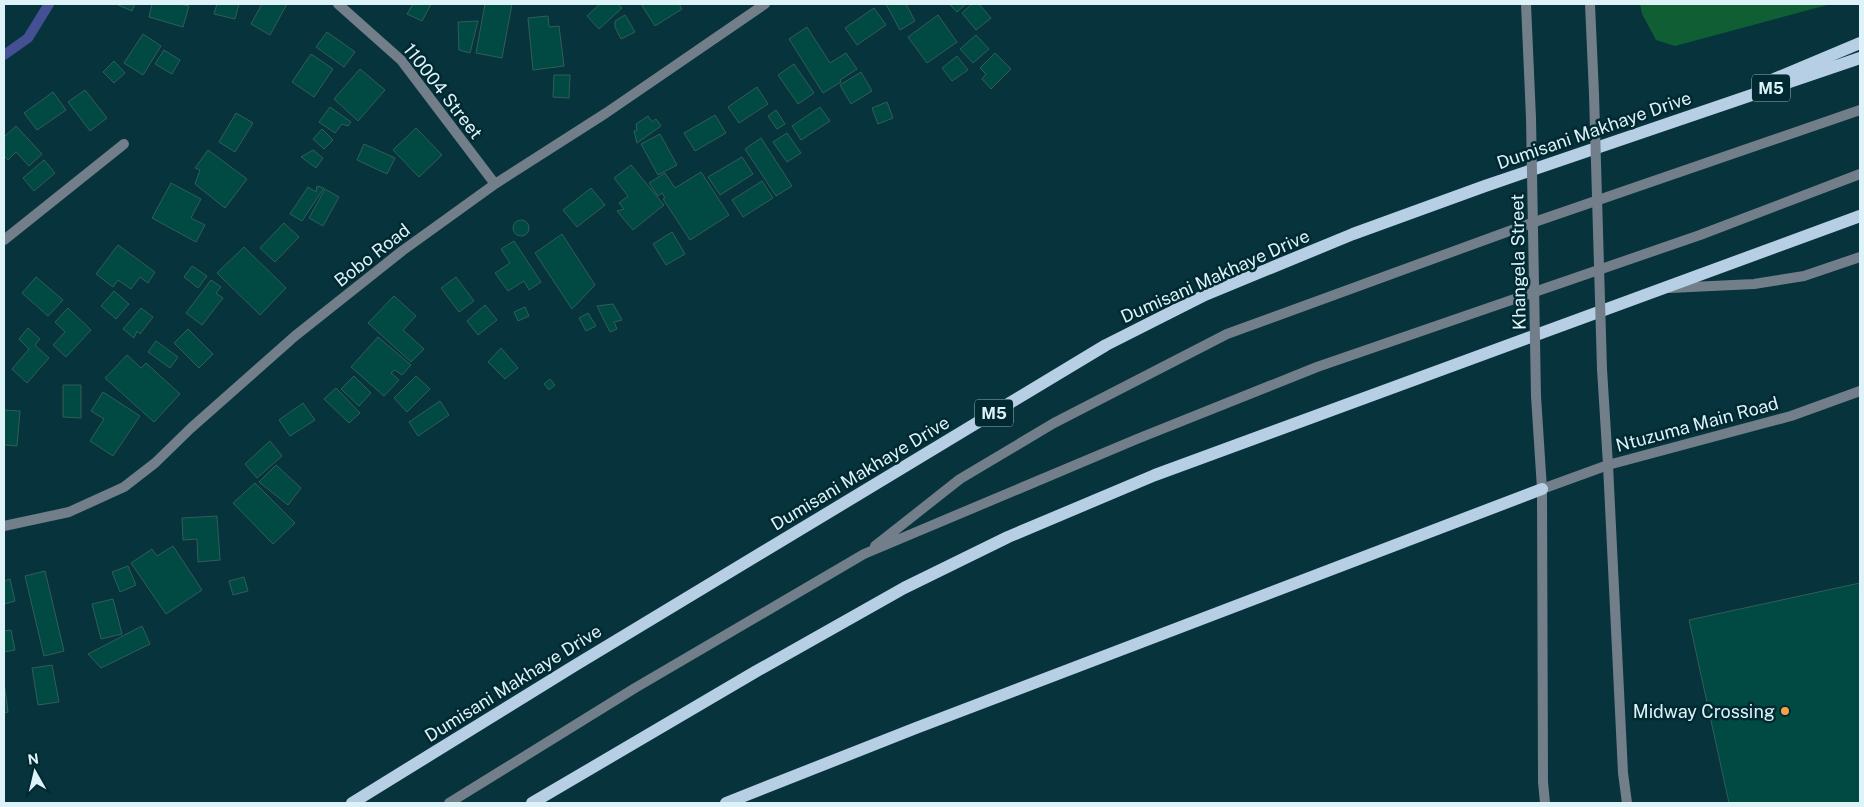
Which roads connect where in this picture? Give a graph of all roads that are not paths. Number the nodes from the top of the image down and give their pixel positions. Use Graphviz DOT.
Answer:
graph roads {
  1 [pos="338,4"];
  2 [pos="765,4"];
  3 [pos="1526,4"];
  4 [pos="1590,4"];
  5 [pos="1860,43"];
  6 [pos="1860,58"];
  7 [pos="1860,110"];
  8 [pos="1682,118"];
  9 [pos="124,144"];
  10 [pos="1860,174"];
  11 [pos="495,184"];
  12 [pos="1860,216"];
  13 [pos="4,240"];
  14 [pos="1860,257"];
  15 [pos="1665,288"];
  16 [pos="1860,391"];
  17 [pos="1608,465"];
  18 [pos="1542,489"];
  19 [pos="4,526"];
  20 [pos="864,554"];
  21 [pos="352,803"];
  22 [pos="449,803"];
  23 [pos="532,803"];
  24 [pos="726,803"];
  25 [pos="1545,803"];
  26 [pos="1627,803"];
  1 -- 11 [label="street, 110004 Street"];
  2 -- 11 [label="street, Bobo Road"];
  3 -- 18 [label="street, Khangela Street, bridge"];
  4 -- 17 [label="street, bridge"];
  5 -- 8 [label="main road"];
  6 -- 8 [label="main road, Dumisani Makhaye Drive / M5"];
  7 -- 20 [label="street"];
  8 -- 21 [label="main road, Dumisani Makhaye Drive / M5"];
  9 -- 13 [label="street"];
  10 -- 20 [label="street"];
  11 -- 19 [label="street, Bobo Road"];
  12 -- 15 [label="main road"];
  14 -- 15 [label="street"];
  15 -- 23 [label="main road"];
  16 -- 17 [label="street, Ntuzuma Main Road"];
  17 -- 18 [label="street, Ntuzuma Main Road"];
  17 -- 26 [label="street"];
  18 -- 24 [label="main road"];
  18 -- 25 [label="street, Khangela Street"];
  20 -- 22 [label="street"];
}
